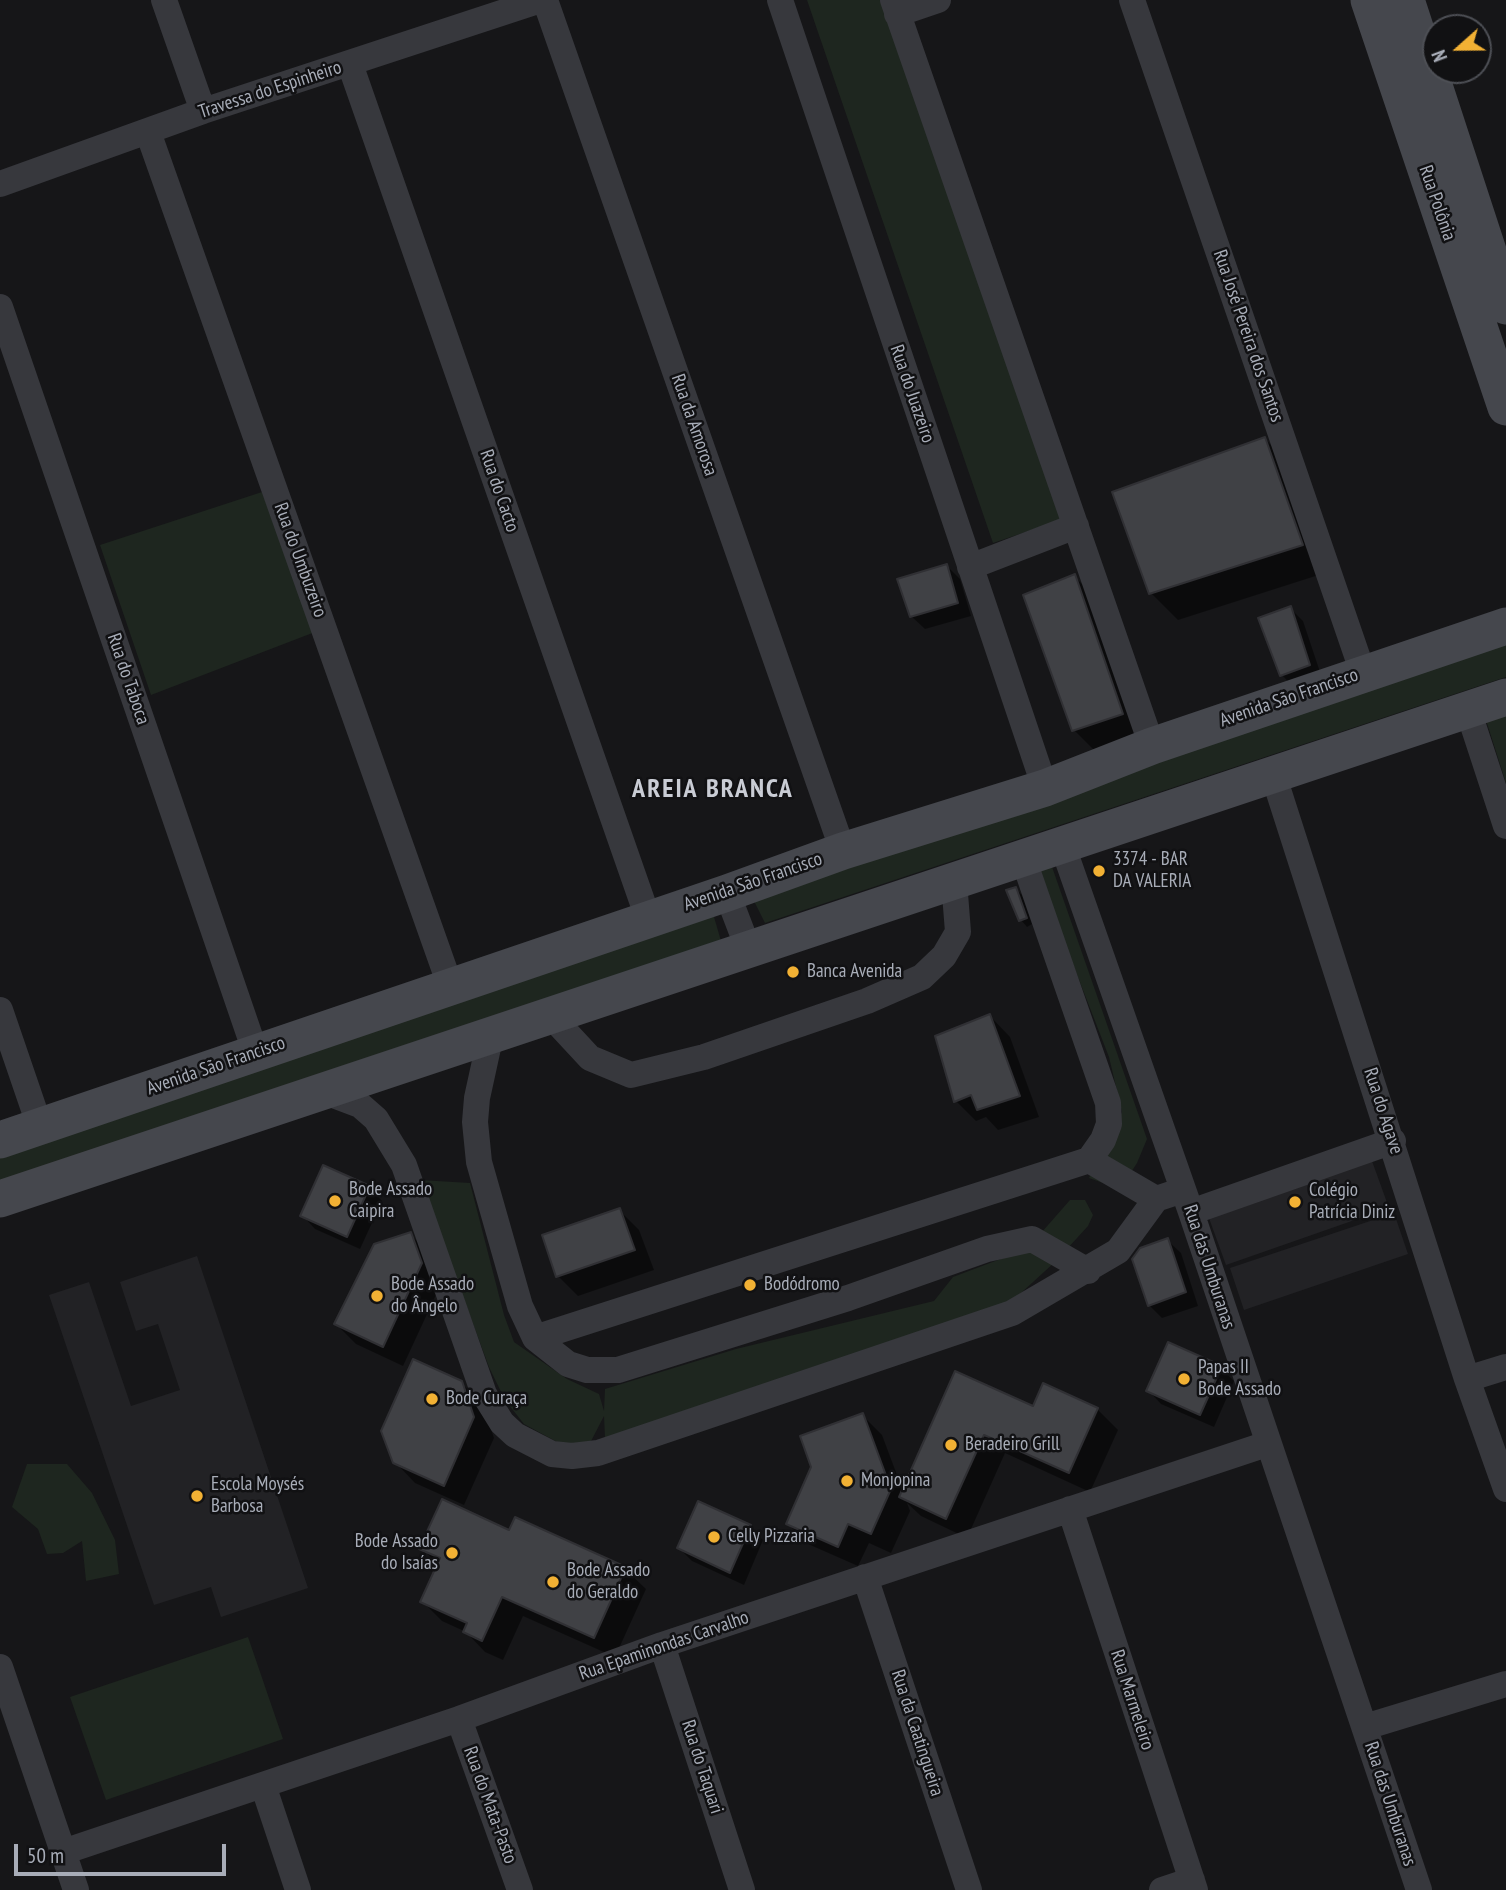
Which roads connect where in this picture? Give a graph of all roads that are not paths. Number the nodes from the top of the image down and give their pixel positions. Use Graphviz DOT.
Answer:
graph roads {
  1 [pos="164,0"];
  2 [pos="543,0"];
  3 [pos="780,0"];
  4 [pos="938,0"];
  5 [pos="1132,0"];
  6 [pos="1369,0"];
  7 [pos="1406,0"];
  8 [pos="895,7"];
  9 [pos="350,64"];
  10 [pos="203,111"];
  11 [pos="148,132"];
  12 [pos="0,184"];
  13 [pos="1506,306"];
  14 [pos="0,307"];
  15 [pos="1506,407"];
  16 [pos="1076,526"];
  17 [pos="970,567"];
  18 [pos="1506,626"];
  19 [pos="1363,673"];
  20 [pos="1506,697"];
  21 [pos="1468,710"];
  22 [pos="1152,746"];
  23 [pos="1273,774"];
  24 [pos="1045,788"];
  25 [pos="1506,826"];
  26 [pos="1062,844"];
  27 [pos="843,851"];
  28 [pos="1023,858"];
  29 [pos="954,881"];
  30 [pos="727,894"];
  31 [pos="648,918"];
  32 [pos="748,948"];
  33 [pos="451,988"];
  34 [pos="0,1010"];
  35 [pos="551,1016"];
  36 [pos="491,1034"];
  37 [pos="255,1052"];
  38 [pos="323,1091"];
  39 [pos="40,1127"];
  40 [pos="0,1140"];
  41 [pos="1393,1141"];
  42 [pos="1088,1160"];
  43 [pos="0,1199"];
  44 [pos="1156,1199"];
  45 [pos="1187,1201"];
  46 [pos="1088,1271"];
  47 [pos="535,1338"];
  48 [pos="1506,1367"];
  49 [pos="1467,1379"];
  50 [pos="1267,1444"];
  51 [pos="1506,1489"];
  52 [pos="1070,1508"];
  53 [pos="865,1577"];
  54 [pos="662,1645"];
  55 [pos="0,1667"];
  56 [pos="1506,1684"];
  57 [pos="459,1719"];
  58 [pos="1365,1727"];
  59 [pos="263,1785"];
  60 [pos="63,1852"];
  61 [pos="1193,1885"];
  62 [pos="76,1890"];
  63 [pos="298,1890"];
  64 [pos="520,1890"];
  65 [pos="742,1890"];
  66 [pos="969,1890"];
  67 [pos="1162,1890"];
  68 [pos="1419,1890"];
  1 -- 10 [label="street"];
  2 -- 9 [label="street, Travessa do Espinheiro"];
  2 -- 27 [label="street, Rua da Amorosa"];
  3 -- 17 [label="street, Rua do Juazeiro"];
  4 -- 8 [label="street"];
  5 -- 19 [label="street, Rua José Pereira dos Santos"];
  6 -- 15 [label="main road, Rua Polônia"];
  7 -- 13 [label="main road, Rua Polônia"];
  8 -- 16 [label="street"];
  9 -- 10 [label="street, Travessa do Espinheiro"];
  9 -- 31 [label="street, Rua do Cacto"];
  10 -- 11 [label="street, Travessa do Espinheiro"];
  11 -- 12 [label="street, Travessa do Espinheiro"];
  11 -- 33 [label="street, Rua do Umbuzeiro"];
  14 -- 37 [label="street, Rua do Taboca"];
  16 -- 17 [label="street"];
  16 -- 22 [label="street"];
  17 -- 24 [label="street, Rua do Juazeiro"];
  18 -- 19 [label="main road, Avenida São Francisco"];
  19 -- 22 [label="main road, Avenida São Francisco"];
  20 -- 21 [label="main road"];
  21 -- 23 [label="main road"];
  21 -- 25 [label="street"];
  22 -- 24 [label="main road, Avenida São Francisco"];
  23 -- 26 [label="main road"];
  23 -- 41 [label="street, Rua do Agave"];
  24 -- 27 [label="main road, Avenida São Francisco"];
  26 -- 28 [label="main road"];
  26 -- 45 [label="street, Rua das Umburanas"];
  27 -- 30 [label="main road, Avenida São Francisco"];
  28 -- 29 [label="main road"];
  28 -- 42 [label="street"];
  29 -- 32 [label="main road"];
  29 -- 35 [label="street"];
  30 -- 31 [label="main road, Avenida São Francisco"];
  30 -- 32 [label="street"];
  31 -- 33 [label="main road, Avenida São Francisco"];
  32 -- 35 [label="main road"];
  33 -- 37 [label="main road, Avenida São Francisco"];
  34 -- 39 [label="street"];
  35 -- 36 [label="main road"];
  36 -- 38 [label="main road"];
  36 -- 47 [label="street"];
  37 -- 39 [label="main road, Avenida São Francisco"];
  38 -- 43 [label="main road"];
  38 -- 46 [label="street"];
  39 -- 40 [label="main road, Avenida São Francisco"];
  41 -- 45 [label="street"];
  41 -- 49 [label="street, Rua do Agave"];
  42 -- 44 [label="street"];
  42 -- 47 [label="street"];
  44 -- 45 [label="street"];
  44 -- 46 [label="street"];
  45 -- 50 [label="street, Rua das Umburanas"];
  46 -- 47 [label="street"];
  48 -- 49 [label="street"];
  49 -- 51 [label="street, Rua do Agave"];
  50 -- 52 [label="street, Rua Epaminondas Carvalho"];
  50 -- 58 [label="street, Rua das Umburanas"];
  52 -- 53 [label="street, Rua Epaminondas Carvalho"];
  52 -- 61 [label="street, Rua Marmeleiro"];
  53 -- 54 [label="street, Rua Epaminondas Carvalho"];
  53 -- 66 [label="street, Rua da Caatingueira"];
  54 -- 57 [label="street, Rua Epaminondas Carvalho"];
  54 -- 65 [label="street, Rua do Taquari"];
  55 -- 60 [label="street"];
  56 -- 58 [label="street"];
  57 -- 59 [label="street, Rua Epaminondas Carvalho"];
  57 -- 64 [label="street, Rua do Mata-Pasto"];
  58 -- 68 [label="street, Rua das Umburanas"];
  59 -- 60 [label="street, Rua Epaminondas Carvalho"];
  59 -- 63 [label="street"];
  60 -- 62 [label="street"];
  61 -- 67 [label="street"];
}
